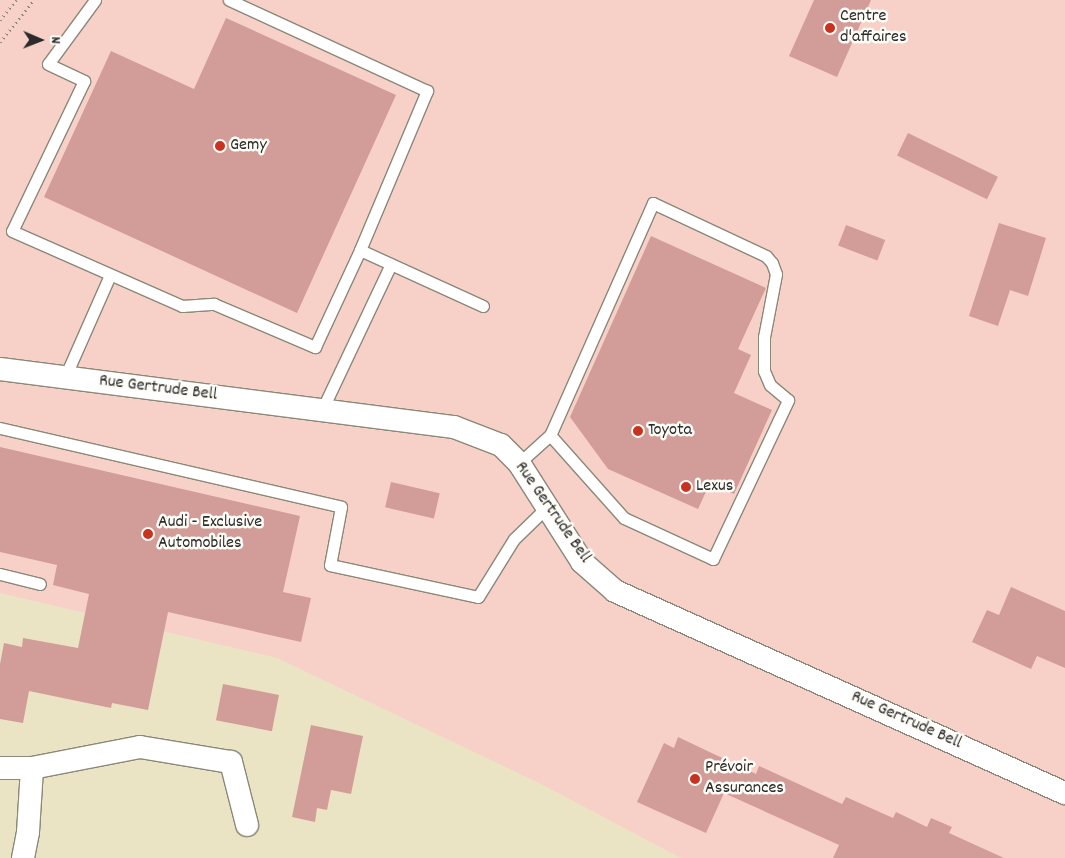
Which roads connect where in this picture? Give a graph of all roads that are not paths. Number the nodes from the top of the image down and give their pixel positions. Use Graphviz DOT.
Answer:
graph roads {
  1 [pos="95,0"];
  2 [pos="229,0"];
  3 [pos="360,250"];
  4 [pos="391,264"];
  5 [pos="110,274"];
  6 [pos="483,306"];
  7 [pos="0,369"];
  8 [pos="65,377"];
  9 [pos="322,410"];
  10 [pos="0,428"];
  11 [pos="550,435"];
  12 [pos="519,463"];
  13 [pos="548,506"];
  14 [pos="0,574"];
  15 [pos="40,584"];
  16 [pos="0,768"];
  17 [pos="32,768"];
  18 [pos="1065,793"];
  19 [pos="247,825"];
  20 [pos="23,858"];
  1 -- 5 [label="lane"];
  2 -- 3 [label="lane"];
  3 -- 4 [label="lane"];
  3 -- 5 [label="lane"];
  4 -- 6 [label="lane"];
  4 -- 9 [label="lane"];
  5 -- 8 [label="lane"];
  7 -- 8 [label="street, Rue Gertrude Bell"];
  8 -- 9 [label="street, Rue Gertrude Bell"];
  9 -- 12 [label="street, Rue Gertrude Bell"];
  10 -- 13 [label="lane"];
  11 -- 11 [label="lane"];
  11 -- 12 [label="lane"];
  12 -- 13 [label="street, Rue Gertrude Bell"];
  13 -- 18 [label="street, Rue Gertrude Bell"];
  14 -- 15 [label="lane"];
  16 -- 17 [label="street"];
  17 -- 19 [label="street"];
  17 -- 20 [label="street"];
}
